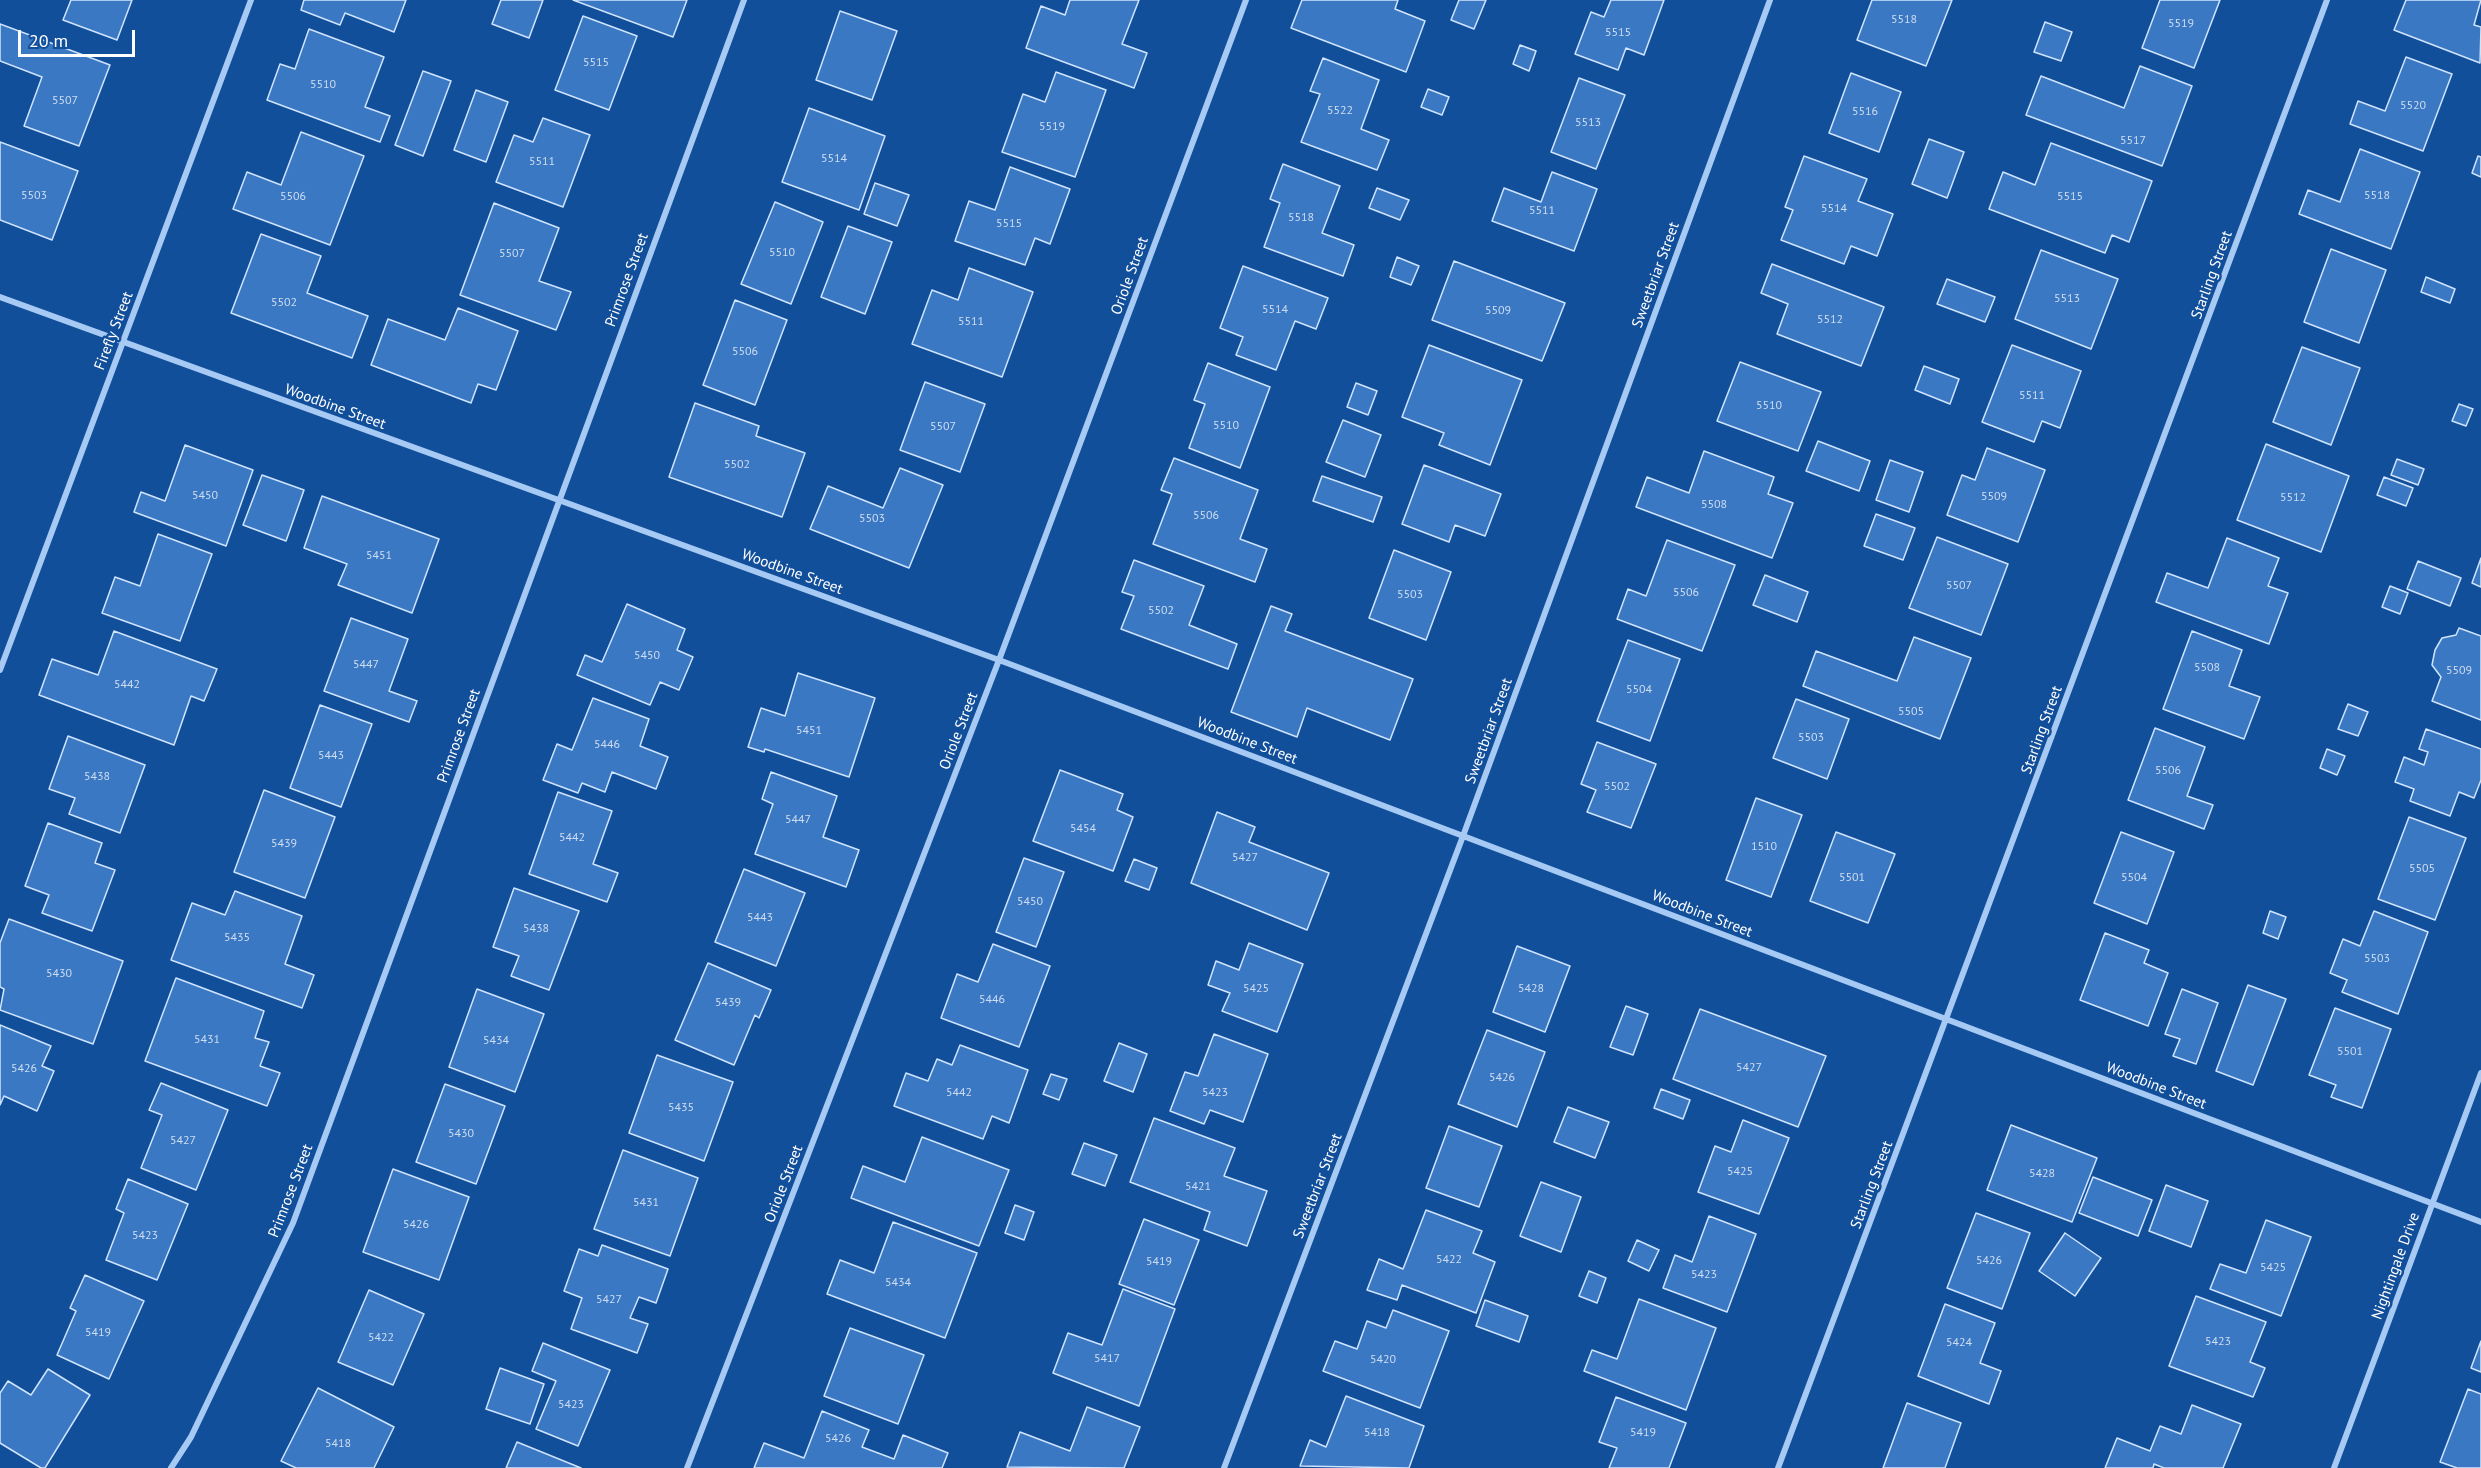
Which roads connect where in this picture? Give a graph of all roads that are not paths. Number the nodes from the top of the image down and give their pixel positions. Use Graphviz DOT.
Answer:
graph roads {
  1 [pos="250,0"];
  2 [pos="744,0"];
  3 [pos="1246,0"];
  4 [pos="1770,0"];
  5 [pos="2327,0"];
  6 [pos="0,297"];
  7 [pos="123,343"];
  8 [pos="557,500"];
  9 [pos="999,660"];
  10 [pos="0,670"];
  11 [pos="1463,836"];
  12 [pos="1947,1019"];
  13 [pos="2481,1073"];
  14 [pos="2433,1203"];
  15 [pos="2481,1222"];
  16 [pos="171,1468"];
  17 [pos="687,1468"];
  18 [pos="1224,1468"];
  19 [pos="1778,1468"];
  20 [pos="2334,1468"];
  1 -- 7 [label="street, Firefly Street"];
  2 -- 8 [label="street, Primrose Street"];
  3 -- 9 [label="street, Oriole Street"];
  4 -- 11 [label="street, Sweetbriar Street"];
  5 -- 12 [label="street, Starling Street"];
  6 -- 7 [label="street, Woodbine Street"];
  7 -- 8 [label="street, Woodbine Street"];
  7 -- 10 [label="street, Firefly Street"];
  8 -- 9 [label="street, Woodbine Street"];
  8 -- 16 [label="street, Primrose Street"];
  9 -- 11 [label="street, Woodbine Street"];
  9 -- 17 [label="street, Oriole Street"];
  11 -- 12 [label="street, Woodbine Street"];
  11 -- 18 [label="street, Sweetbriar Street"];
  12 -- 14 [label="street, Woodbine Street"];
  12 -- 19 [label="street, Starling Street"];
  13 -- 14 [label="street, Nightingale Drive"];
  14 -- 15 [label="street, Woodbine Street"];
  14 -- 20 [label="street, Nightingale Drive"];
}
